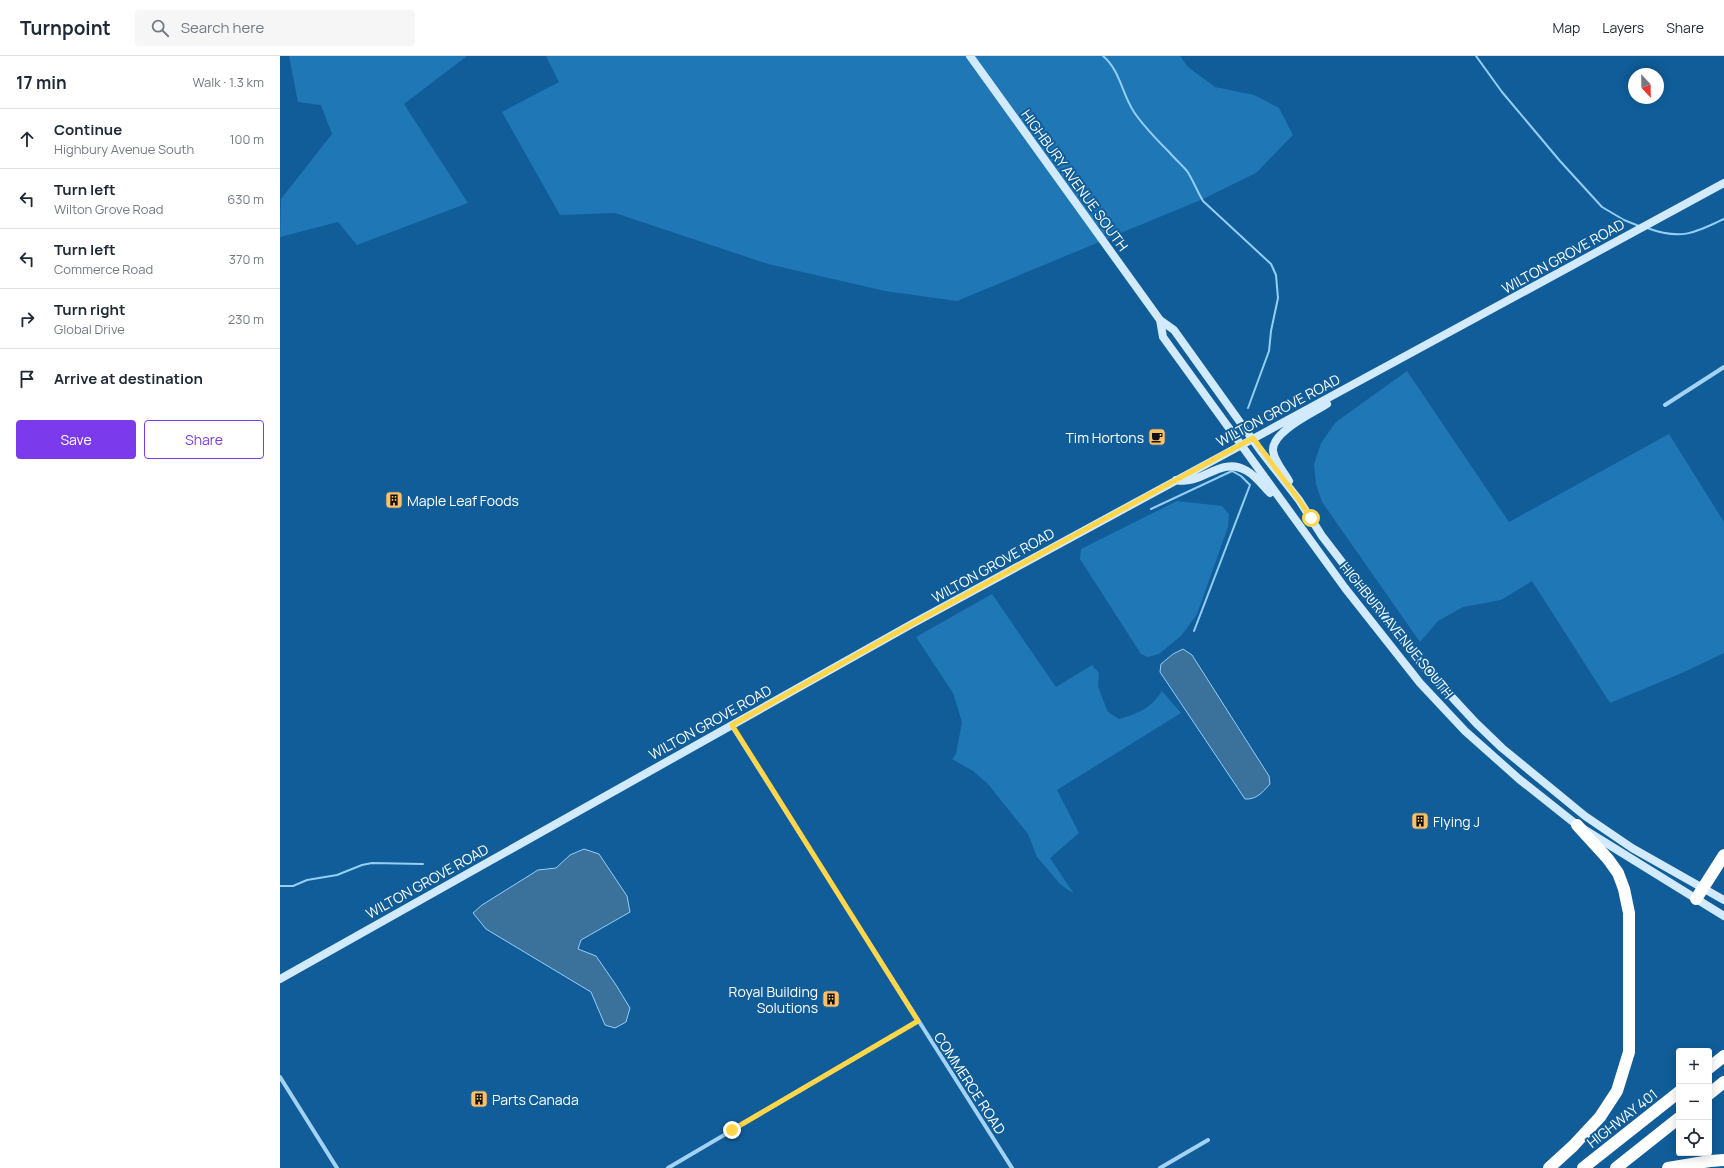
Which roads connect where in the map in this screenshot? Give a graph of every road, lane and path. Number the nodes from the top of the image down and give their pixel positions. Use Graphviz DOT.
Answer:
graph roads {
  1 [pos="970,56"];
  2 [pos="1724,183"];
  3 [pos="1160,320"];
  4 [pos="1724,367"];
  5 [pos="1361,381"];
  6 [pos="1665,405"];
  7 [pos="1253,438"];
  8 [pos="1241,445"];
  9 [pos="1176,480"];
  10 [pos="1299,500"];
  11 [pos="1286,508"];
  12 [pos="732,725"];
  13 [pos="1577,825"];
  14 [pos="1724,855"];
  15 [pos="1704,888"];
  16 [pos="1696,899"];
  17 [pos="1724,900"];
  18 [pos="1724,916"];
  19 [pos="280,979"];
  20 [pos="918,1021"];
  21 [pos="280,1077"];
  22 [pos="1724,1082"];
  23 [pos="1712,1092"];
  24 [pos="1676,1094"];
  25 [pos="1676,1120"];
  26 [pos="1208,1140"];
  27 [pos="1724,1160"];
  28 [pos="338,1168"];
  29 [pos="668,1168"];
  30 [pos="1012,1168"];
  31 [pos="1160,1168"];
  32 [pos="1549,1168"];
  33 [pos="1583,1168"];
  34 [pos="1616,1168"];
  35 [pos="1668,1168"];
  1 -- 3 [label="main road, HIGHBURY AVENUE SOUTH"];
  2 -- 5 [label="main road, WILTON GROVE ROAD"];
  3 -- 7 [label="main road, HIGHBURY AVENUE SOUTH"];
  3 -- 8 [label="main road, HIGHBURY AVENUE SOUTH"];
  4 -- 6 [label="street"];
  5 -- 7 [label="main road, WILTON GROVE ROAD"];
  5 -- 10 [label="main road"];
  7 -- 8 [label="main road, WILTON GROVE ROAD"];
  7 -- 10 [label="main road, HIGHBURY AVENUE SOUTH"];
  8 -- 9 [label="main road, WILTON GROVE ROAD"];
  8 -- 11 [label="main road, HIGHBURY AVENUE SOUTH"];
  9 -- 11 [label="main road"];
  9 -- 12 [label="main road, WILTON GROVE ROAD"];
  10 -- 15 [label="main road, HIGHBURY AVENUE SOUTH"];
  11 -- 13 [label="main road, HIGHBURY AVENUE SOUTH"];
  12 -- 19 [label="main road, WILTON GROVE ROAD"];
  12 -- 20 [label="street, COMMERCE ROAD"];
  13 -- 16 [label="main road, HIGHBURY AVENUE SOUTH"];
  13 -- 32 [label="highway"];
  14 -- 15 [label="highway"];
  15 -- 16 [label="highway"];
  15 -- 17 [label="main road, HIGHBURY AVENUE SOUTH"];
  16 -- 18 [label="main road, HIGHBURY AVENUE SOUTH"];
  20 -- 29 [label="street"];
  20 -- 30 [label="street, COMMERCE ROAD"];
  21 -- 28 [label="street"];
  22 -- 23 [label="highway"];
  24 -- 33 [label="highway, HIGHWAY 401"];
  25 -- 34 [label="highway"];
  26 -- 31 [label="street"];
  27 -- 35 [label="highway"];
}
